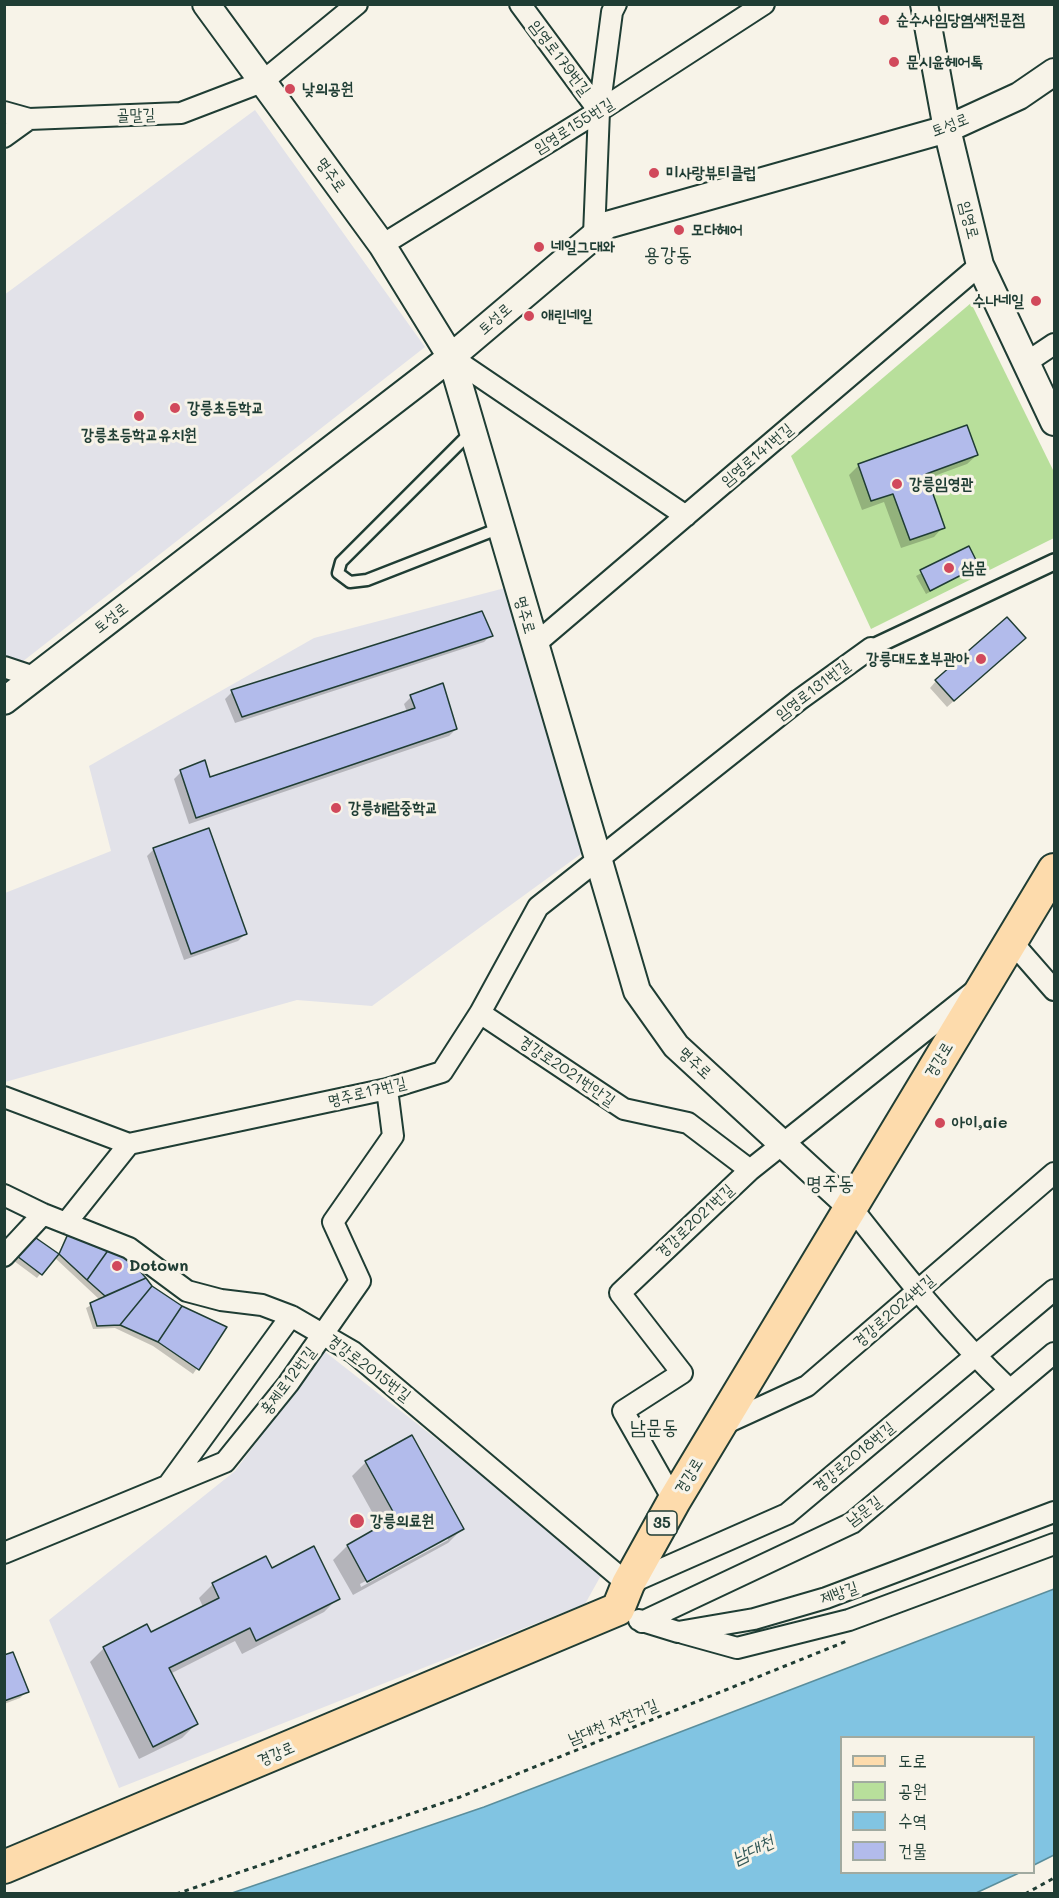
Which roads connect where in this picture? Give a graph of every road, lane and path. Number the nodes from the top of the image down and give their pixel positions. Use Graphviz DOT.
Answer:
graph roads {
  1 [pos="206,4"];
  2 [pos="357,4"];
  3 [pos="520,4"];
  4 [pos="616,4"];
  5 [pos="764,4"];
  6 [pos="924,4"];
  7 [pos="1054,72"];
  8 [pos="262,82"];
  9 [pos="599,111"];
  10 [pos="4,112"];
  11 [pos="29,119"];
  12 [pos="947,129"];
  13 [pos="4,137"];
  14 [pos="594,235"];
  15 [pos="382,245"];
  16 [pos="980,265"];
  17 [pos="1054,344"];
  18 [pos="451,357"];
  19 [pos="1027,362"];
  20 [pos="1054,422"];
  21 [pos="472,430"];
  22 [pos="686,516"];
  23 [pos="500,528"];
  24 [pos="1054,562"];
  25 [pos="534,645"];
  26 [pos="871,648"];
  27 [pos="4,667"];
  28 [pos="34,677"];
  29 [pos="4,701"];
  30 [pos="598,860"];
  31 [pos="1054,870"];
  32 [pos="1012,942"];
  33 [pos="988,980"];
  34 [pos="1054,990"];
  35 [pos="480,1013"];
  36 [pos="387,1089"];
  37 [pos="4,1097"];
  38 [pos="129,1144"];
  39 [pos="782,1144"];
  40 [pos="750,1170"];
  41 [pos="1054,1173"];
  42 [pos="4,1195"];
  43 [pos="851,1207"];
  44 [pos="44,1214"];
  45 [pos="66,1223"];
  46 [pos="4,1256"];
  47 [pos="1054,1290"];
  48 [pos="917,1291"];
  49 [pos="291,1316"];
  50 [pos="324,1333"];
  51 [pos="1054,1353"];
  52 [pos="975,1357"];
  53 [pos="1010,1390"];
  54 [pos="719,1426"];
  55 [pos="169,1484"];
  56 [pos="674,1501"];
  57 [pos="1054,1512"];
  58 [pos="1054,1544"];
  59 [pos="4,1553"];
  60 [pos="629,1605"];
  61 [pos="678,1632"];
  62 [pos="849,1640"];
  63 [pos="4,1867"];
  64 [pos="1054,1878"];
  65 [pos="176,1893"];
  66 [pos="1025,1893"];
  1 -- 8 [label="street, 명주로"];
  2 -- 8 [label="street, 골말길"];
  3 -- 9 [label="street, 임영로179번길"];
  4 -- 9 [label="street"];
  5 -- 9 [label="street, 임영로155번길"];
  6 -- 12 [label="street, 임영로"];
  7 -- 12 [label="street, 토성로"];
  8 -- 11 [label="street, 골말길"];
  8 -- 15 [label="street, 명주로"];
  9 -- 14 [label="street"];
  9 -- 15 [label="street, 임영로155번길"];
  10 -- 11 [label="street, 골말길"];
  11 -- 13 [label="street"];
  12 -- 14 [label="street, 토성로"];
  12 -- 16 [label="street, 임영로"];
  14 -- 18 [label="street, 토성로"];
  15 -- 18 [label="street, 명주로"];
  16 -- 19 [label="street, 임영로"];
  16 -- 22 [label="street, 임영로141번길"];
  17 -- 19 [label="street"];
  18 -- 21 [label="street, 명주로"];
  18 -- 22 [label="street"];
  18 -- 28 [label="street, 토성로"];
  19 -- 20 [label="street, 임영로"];
  21 -- 23 [label="street, 명주로"];
  21 -- 23 [label="lane"];
  22 -- 25 [label="street, 임영로141번길"];
  23 -- 25 [label="street, 명주로"];
  24 -- 26 [label="street, 임영로131번길"];
  25 -- 30 [label="street, 명주로"];
  26 -- 30 [label="street, 임영로131번길"];
  27 -- 28 [label="street"];
  28 -- 29 [label="street, 토성로"];
  30 -- 35 [label="street, 명주로17번길"];
  30 -- 39 [label="street, 명주로"];
  31 -- 32 [label="main road, 경강로 / 35"];
  32 -- 33 [label="main road, 경강로 / 35"];
  32 -- 34 [label="street"];
  33 -- 39 [label="street, 경강로2021번길"];
  33 -- 43 [label="main road, 경강로 / 35"];
  35 -- 36 [label="street, 명주로17번길"];
  35 -- 40 [label="street, 경강로2021번안길"];
  36 -- 38 [label="street, 명주로17번길"];
  36 -- 50 [label="street, 홍제로12번길"];
  37 -- 38 [label="street"];
  38 -- 45 [label="street"];
  39 -- 40 [label="street, 경강로2021번길"];
  39 -- 43 [label="street, 명주로"];
  40 -- 56 [label="street, 경강로2021번길"];
  41 -- 48 [label="street, 경강로2024번길"];
  42 -- 44 [label="street, 경강로2015번길"];
  43 -- 48 [label="street"];
  43 -- 54 [label="main road, 경강로 / 35"];
  44 -- 45 [label="street, 경강로2015번길"];
  44 -- 46 [label="street"];
  45 -- 49 [label="street, 경강로2015번길"];
  47 -- 52 [label="street, 경강로2018번길"];
  48 -- 52 [label="street"];
  48 -- 54 [label="street, 경강로2024번길"];
  49 -- 50 [label="street, 경강로2015번길"];
  49 -- 55 [label="street"];
  50 -- 55 [label="street, 홍제로12번길"];
  50 -- 60 [label="street, 경강로2015번길"];
  51 -- 53 [label="street, 남문길"];
  52 -- 53 [label="street"];
  52 -- 60 [label="street, 경강로2018번길"];
  53 -- 60 [label="street, 남문길"];
  54 -- 56 [label="main road, 경강로 / 35"];
  55 -- 59 [label="street, 홍제로12번길"];
  56 -- 60 [label="main road, 경강로 / 35"];
  57 -- 61 [label="street, 제방길"];
  58 -- 61 [label="street"];
  60 -- 61 [label="street, 제방길"];
  60 -- 63 [label="main road, 경강로"];
  62 -- 65 [label="path, 남대천 자전거길"];
  64 -- 66 [label="path"];
}
